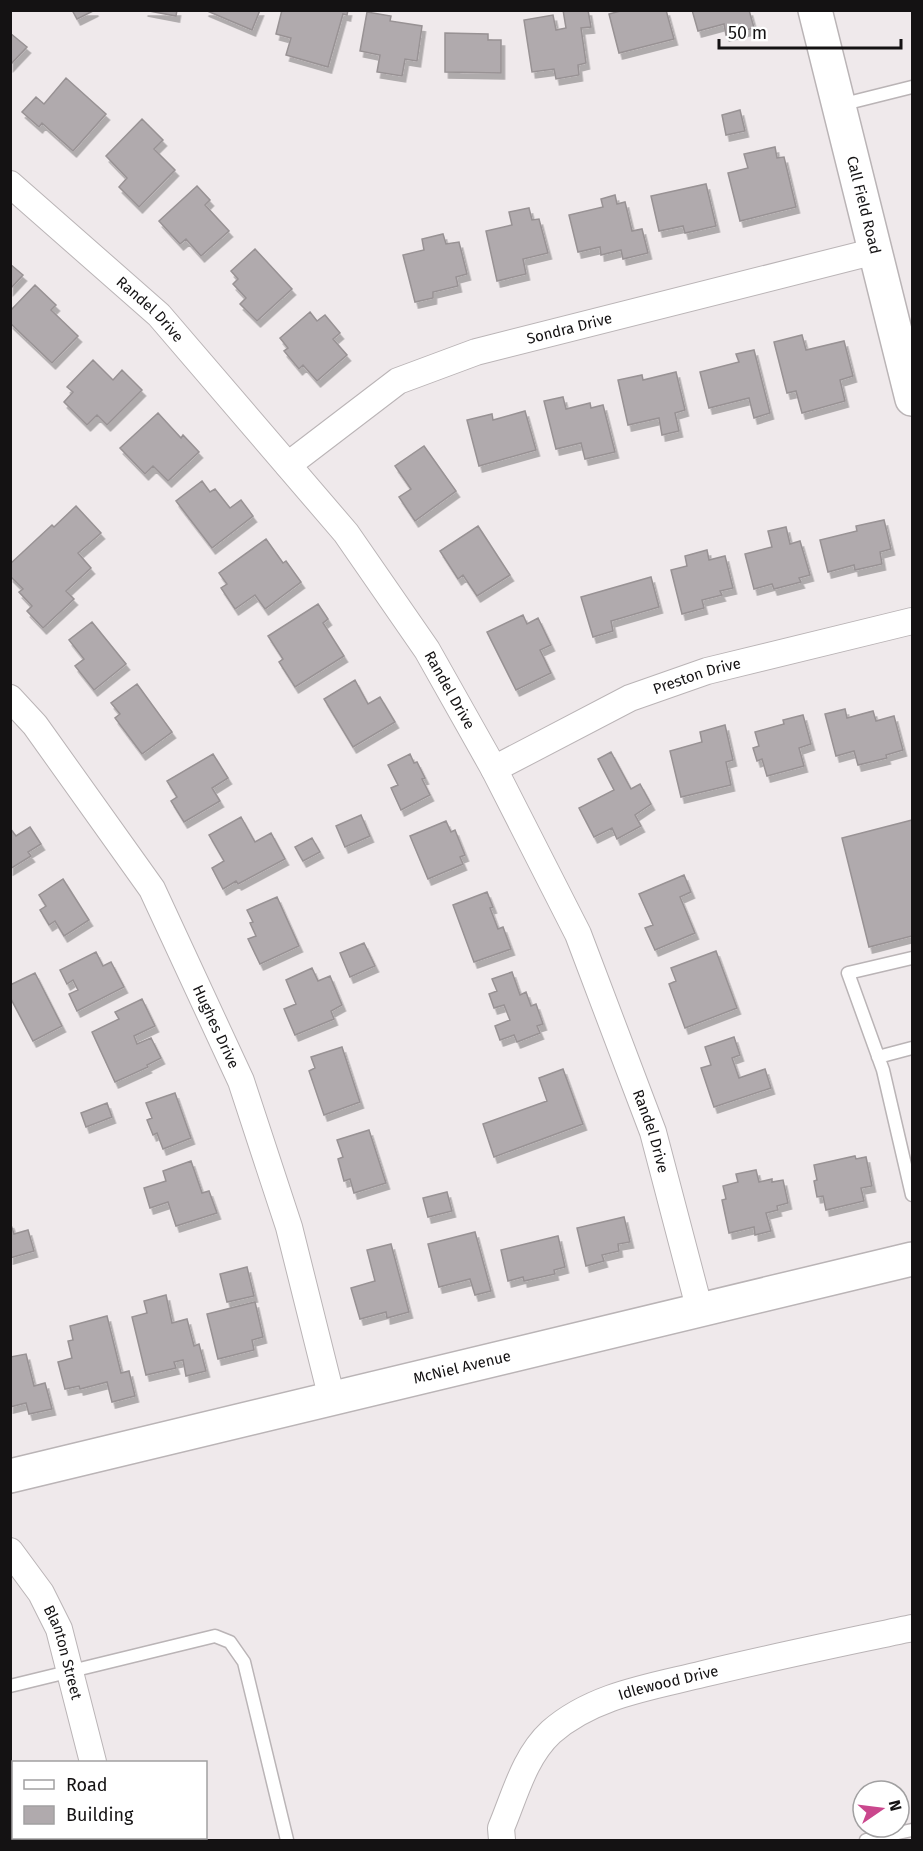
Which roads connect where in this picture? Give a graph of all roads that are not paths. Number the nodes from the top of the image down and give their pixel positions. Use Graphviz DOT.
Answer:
graph roads {
  1 [pos="815,10"];
  2 [pos="912,87"];
  3 [pos="839,105"];
  4 [pos="10,184"];
  5 [pos="876,251"];
  6 [pos="908,360"];
  7 [pos="912,399"];
  8 [pos="288,465"];
  9 [pos="911,627"];
  10 [pos="10,698"];
  11 [pos="494,769"];
  12 [pos="912,958"];
  13 [pos="912,1048"];
  14 [pos="878,1057"];
  15 [pos="912,1195"];
  16 [pos="912,1259"];
  17 [pos="700,1311"];
  18 [pos="332,1399"];
  19 [pos="10,1476"];
  20 [pos="10,1551"];
  21 [pos="912,1628"];
  22 [pos="70,1671"];
  23 [pos="10,1686"];
  24 [pos="93,1761"];
  25 [pos="912,1830"];
  26 [pos="287,1840"];
  27 [pos="502,1840"];
  28 [pos="866,1840"];
  1 -- 3 [label="street, Call Field Road"];
  2 -- 3 [label="lane"];
  3 -- 5 [label="street, Call Field Road"];
  4 -- 8 [label="street, Randel Drive"];
  5 -- 6 [label="street, Call Field Road"];
  5 -- 8 [label="street, Sondra Drive"];
  6 -- 7 [label="street, Call Field Road"];
  8 -- 11 [label="street, Randel Drive"];
  9 -- 11 [label="street, Preston Drive"];
  10 -- 18 [label="street, Hughes Drive"];
  11 -- 17 [label="street, Randel Drive"];
  12 -- 14 [label="lane"];
  13 -- 14 [label="lane"];
  14 -- 15 [label="lane"];
  16 -- 17 [label="street, McNiel Avenue"];
  17 -- 18 [label="street, McNiel Avenue"];
  18 -- 19 [label="street, McNiel Avenue"];
  20 -- 22 [label="street, Blanton Street"];
  21 -- 27 [label="street, Idlewood Drive"];
  22 -- 23 [label="lane"];
  22 -- 24 [label="street, Blanton Street"];
  22 -- 26 [label="lane"];
  25 -- 28 [label="lane"];
}
